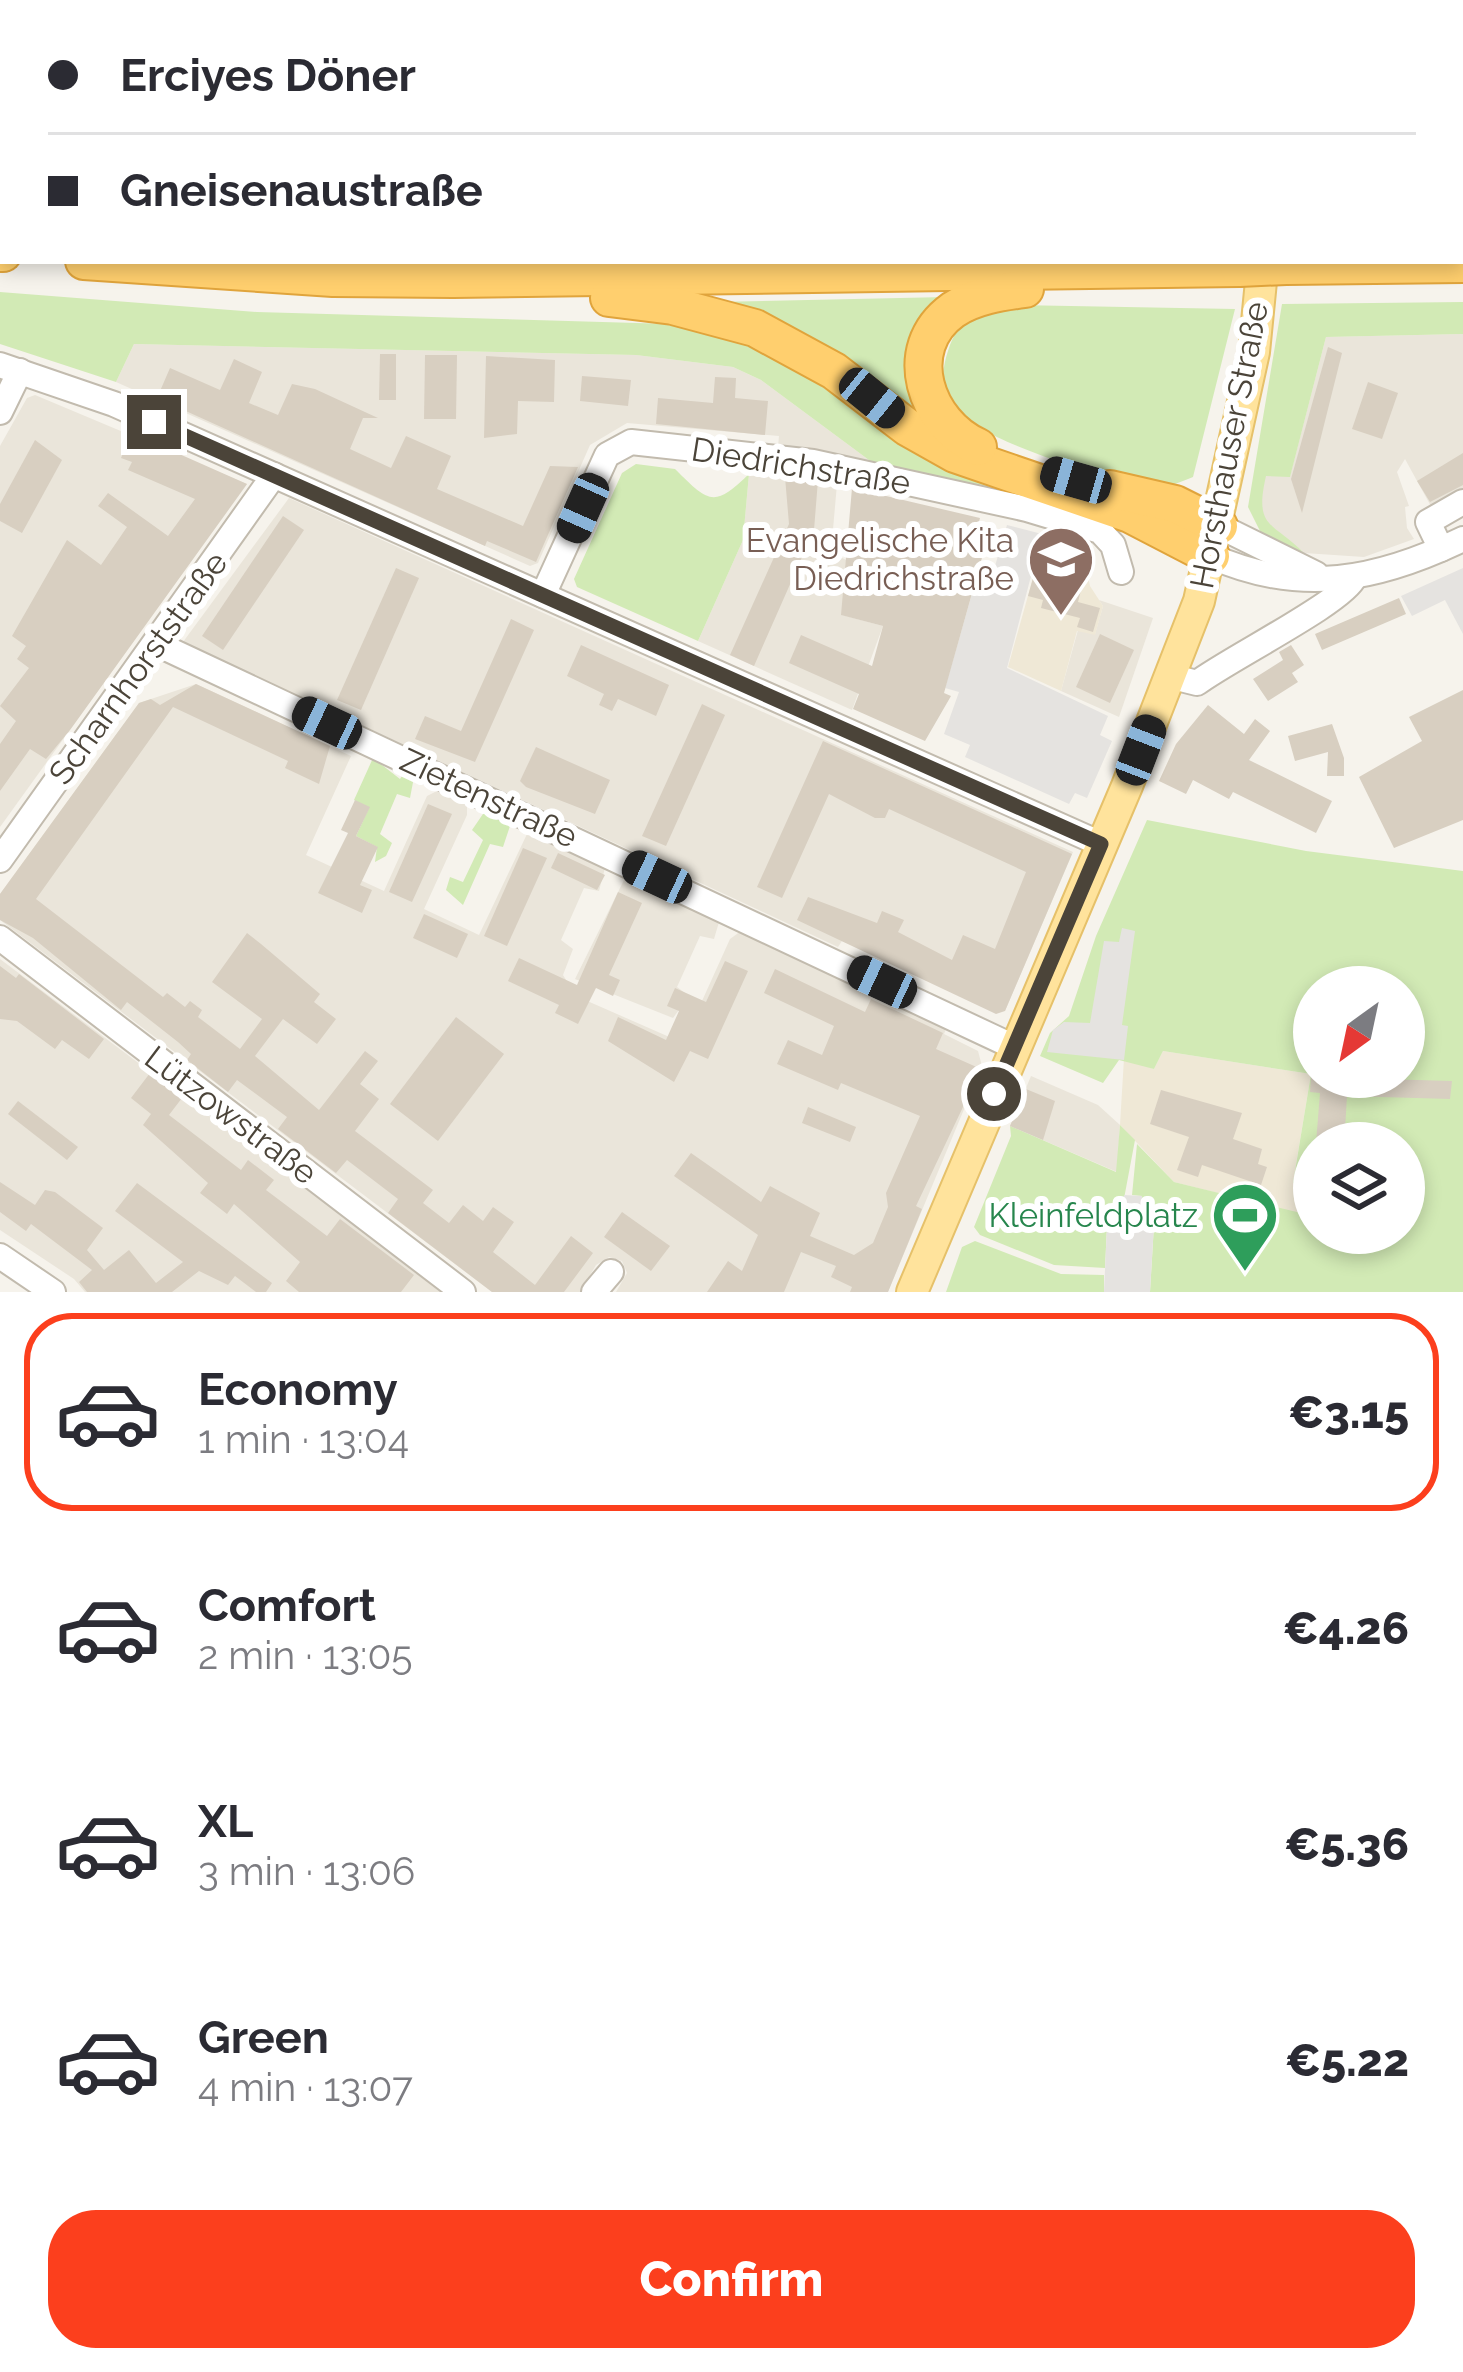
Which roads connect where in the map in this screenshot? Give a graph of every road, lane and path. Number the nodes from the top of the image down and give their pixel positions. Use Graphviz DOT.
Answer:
graph roads {
  1 [pos="146,264"];
  2 [pos="1463,264"];
  3 [pos="1263,265"];
  4 [pos="1198,269"];
  5 [pos="453,279"];
  6 [pos="10,368"];
  7 [pos="0,412"];
  8 [pos="274,475"];
  9 [pos="1463,502"];
  10 [pos="1215,541"];
  11 [pos="1452,544"];
  12 [pos="1120,572"];
  13 [pos="1354,578"];
  14 [pos="543,595"];
  15 [pos="157,644"];
  16 [pos="1169,676"];
  17 [pos="1101,844"];
  18 [pos="0,860"];
  19 [pos="0,938"];
  20 [pos="1014,1047"];
  21 [pos="0,1256"];
  22 [pos="611,1272"];
  23 [pos="53,1292"];
  24 [pos="464,1292"];
  25 [pos="594,1292"];
  26 [pos="912,1292"];
  1 -- 5 [label="highway"];
  2 -- 3 [label="highway"];
  3 -- 4 [label="highway"];
  3 -- 10 [label="main road, Horsthauser Straße"];
  4 -- 5 [label="highway"];
  4 -- 10 [label="highway"];
  5 -- 10 [label="highway"];
  6 -- 7 [label="street"];
  6 -- 8 [label="street"];
  8 -- 14 [label="street"];
  8 -- 15 [label="street, Scharnhorststraße"];
  9 -- 11 [label="street"];
  10 -- 13 [label="street"];
  10 -- 16 [label="main road, Horsthauser Straße"];
  11 -- 13 [label="street"];
  12 -- 14 [label="street, Diedrichstraße"];
  13 -- 16 [label="street"];
  14 -- 17 [label="street"];
  15 -- 18 [label="street, Scharnhorststraße"];
  15 -- 20 [label="street, Zietenstraße"];
  16 -- 17 [label="main road, Horsthauser Straße"];
  17 -- 20 [label="main road, Horsthauser Straße"];
  19 -- 24 [label="street, Lützowstraße"];
  20 -- 26 [label="main road, Horsthauser Straße"];
  21 -- 23 [label="street"];
  22 -- 25 [label="street"];
}
